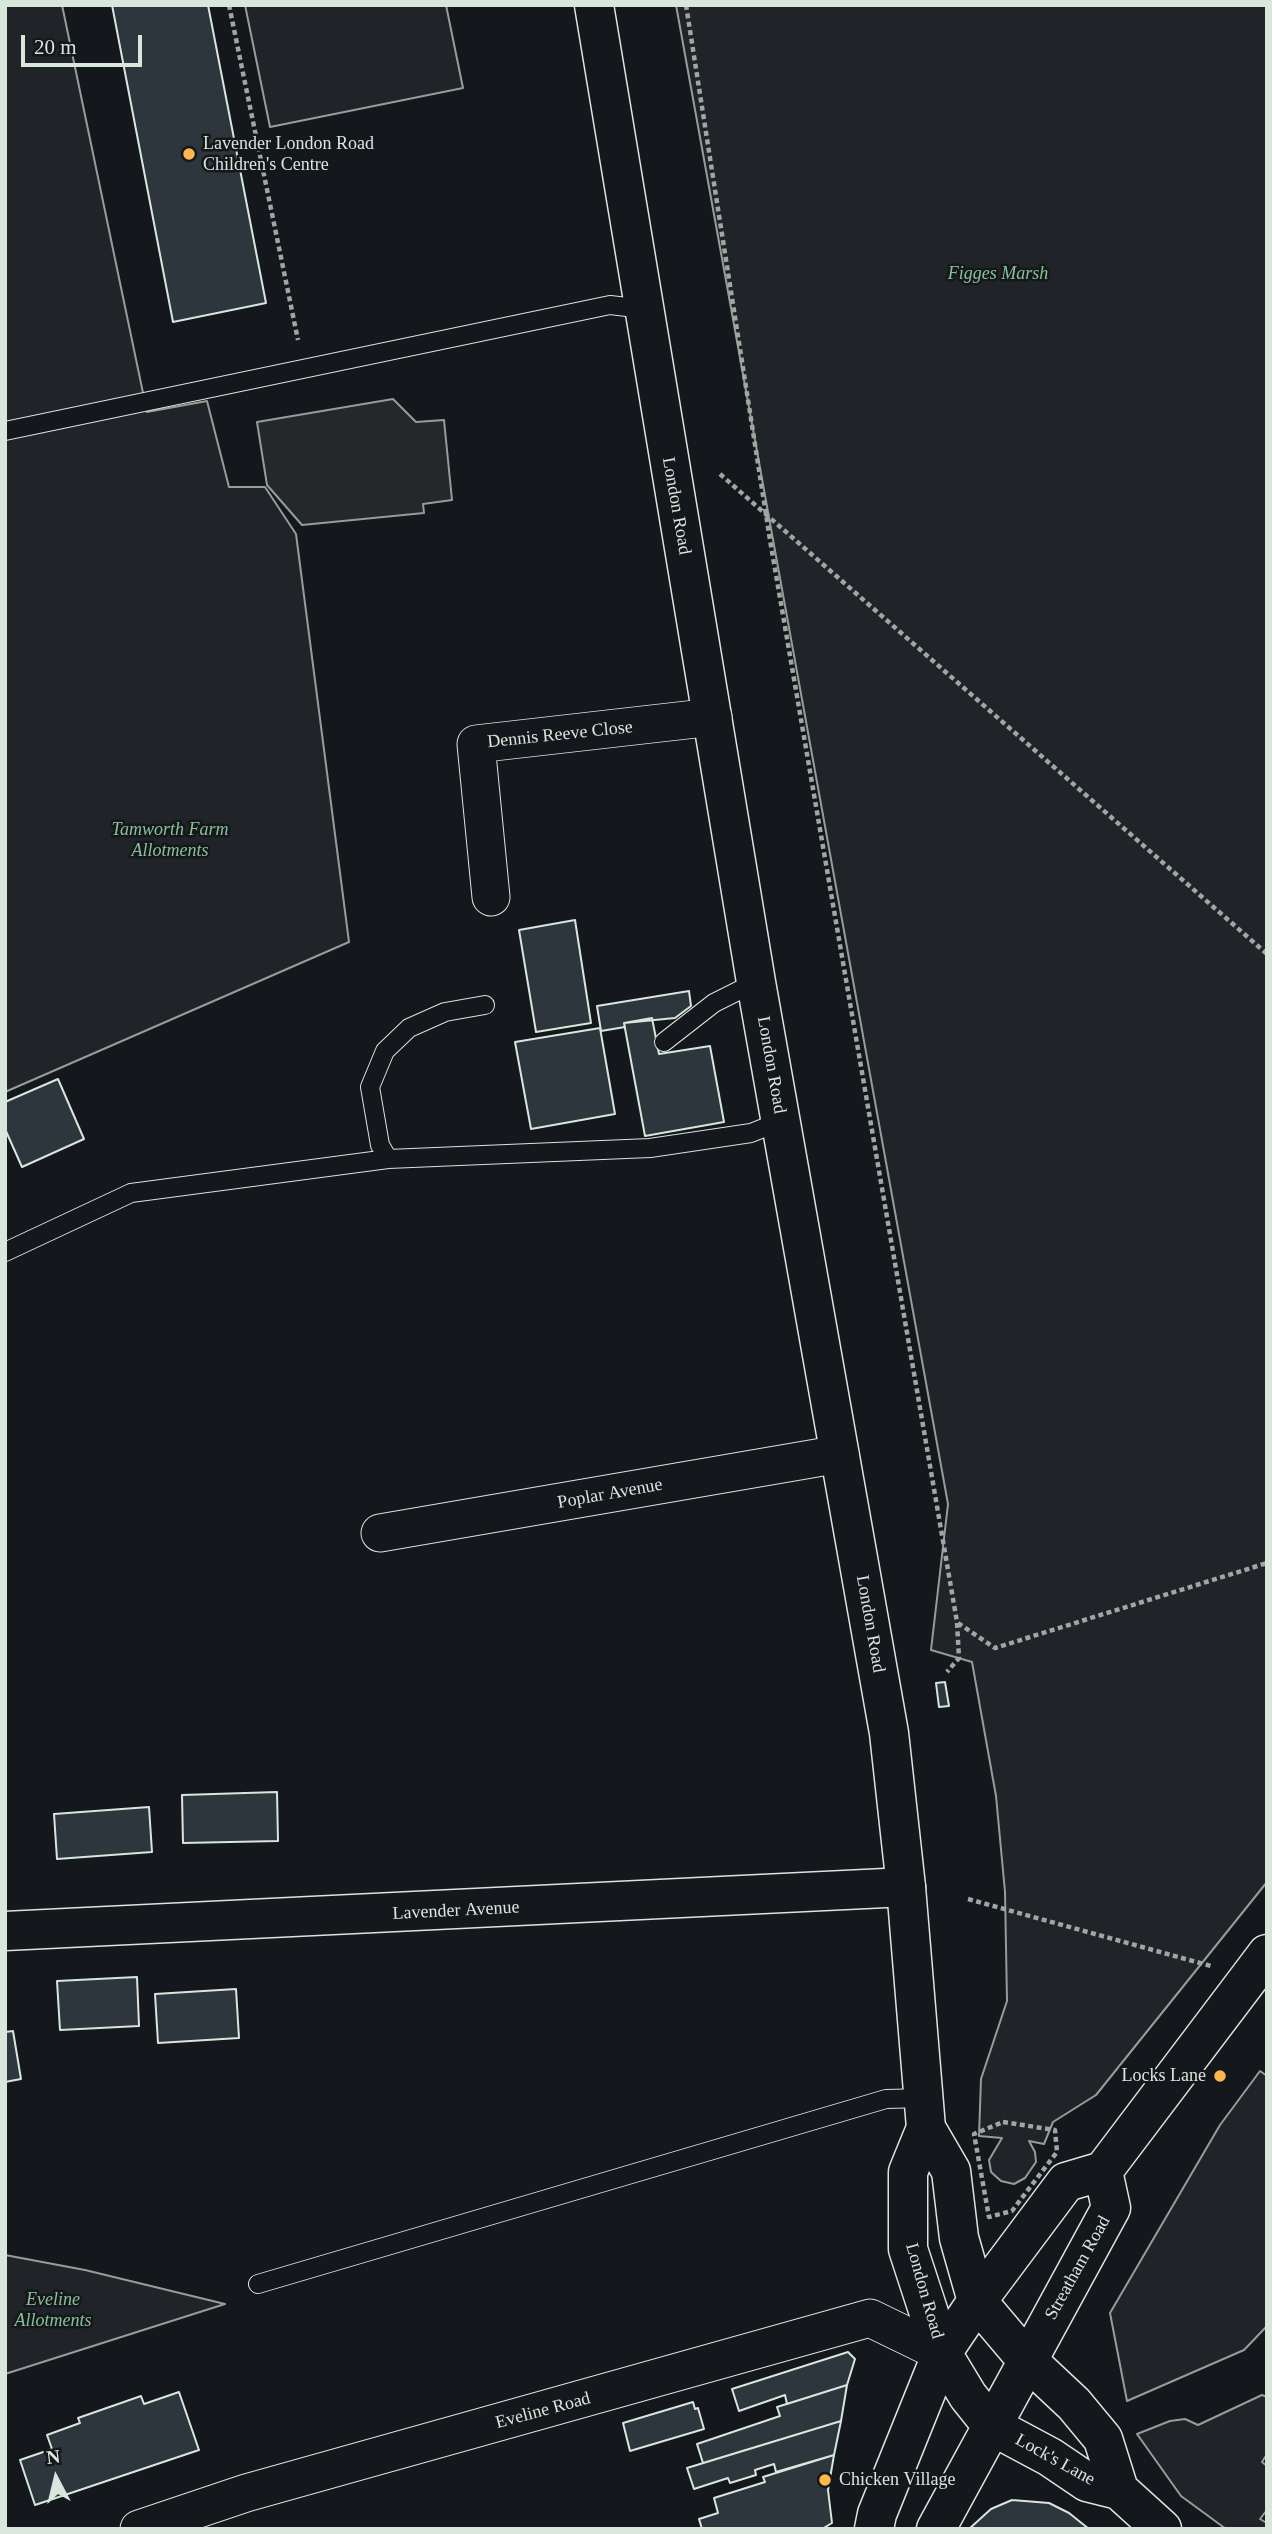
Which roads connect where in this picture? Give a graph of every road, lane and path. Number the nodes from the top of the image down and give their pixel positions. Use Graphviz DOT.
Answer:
graph roads {
  1 [pos="229,5"];
  2 [pos="594,5"];
  3 [pos="686,5"];
  4 [pos="644,309"];
  5 [pos="299,343"];
  6 [pos="5,431"];
  7 [pos="720,474"];
  8 [pos="765,513"];
  9 [pos="713,718"];
  10 [pos="491,897"];
  11 [pos="1267,954"];
  12 [pos="756,982"];
  13 [pos="485,1005"];
  14 [pos="664,1042"];
  15 [pos="781,1121"];
  16 [pos="388,1159"];
  17 [pos="5,1252"];
  18 [pos="840,1454"];
  19 [pos="380,1533"];
  20 [pos="1267,1563"];
  21 [pos="957,1622"];
  22 [pos="947,1672"];
  23 [pos="906,1887"];
  24 [pos="968,1899"];
  25 [pos="5,1931"];
  26 [pos="1267,1954"];
  27 [pos="1210,1966"];
  28 [pos="925,2113"];
  29 [pos="1057,2152"];
  30 [pos="1104,2171"];
  31 [pos="258,2284"];
  32 [pos="977,2301"];
  33 [pos="943,2353"];
  34 [pos="1026,2360"];
  35 [pos="992,2426"];
  36 [pos="1119,2490"];
  37 [pos="139,2529"];
  38 [pos="874,2529"];
  39 [pos="936,2529"];
  40 [pos="1162,2529"];
  1 -- 5 [label="path"];
  2 -- 4 [label="main road, London Road"];
  3 -- 8 [label="path"];
  4 -- 6 [label="lane"];
  4 -- 9 [label="main road, London Road"];
  7 -- 8 [label="path"];
  8 -- 11 [label="path"];
  8 -- 21 [label="path"];
  9 -- 10 [label="street, Dennis Reeve Close"];
  9 -- 12 [label="main road, London Road"];
  12 -- 14 [label="lane"];
  12 -- 15 [label="main road, London Road"];
  13 -- 16 [label="lane"];
  15 -- 16 [label="lane"];
  15 -- 18 [label="main road, London Road"];
  16 -- 17 [label="lane"];
  18 -- 19 [label="street, Poplar Avenue"];
  18 -- 23 [label="main road, London Road"];
  20 -- 21 [label="path"];
  21 -- 22 [label="path"];
  23 -- 25 [label="main road, Lavender Avenue"];
  23 -- 28 [label="main road, London Road"];
  24 -- 27 [label="path"];
  26 -- 30 [label="main road"];
  28 -- 31 [label="lane"];
  28 -- 32 [label="main road, London Road"];
  28 -- 33 [label="main road, London Road"];
  29 -- 29 [label="path"];
  30 -- 32 [label="main road"];
  30 -- 34 [label="main road, Streatham Road"];
  32 -- 33 [label="main road"];
  32 -- 34 [label="main road, Lock's Lane"];
  33 -- 35 [label="main road"];
  33 -- 37 [label="street, Eveline Road"];
  33 -- 38 [label="main road, London Road"];
  34 -- 35 [label="main road, Streatham Road"];
  34 -- 36 [label="main road, Lock's Lane"];
  35 -- 36 [label="main road, Lock's Lane"];
  35 -- 39 [label="main road"];
  36 -- 40 [label="main road, Lock's Lane"];
}
